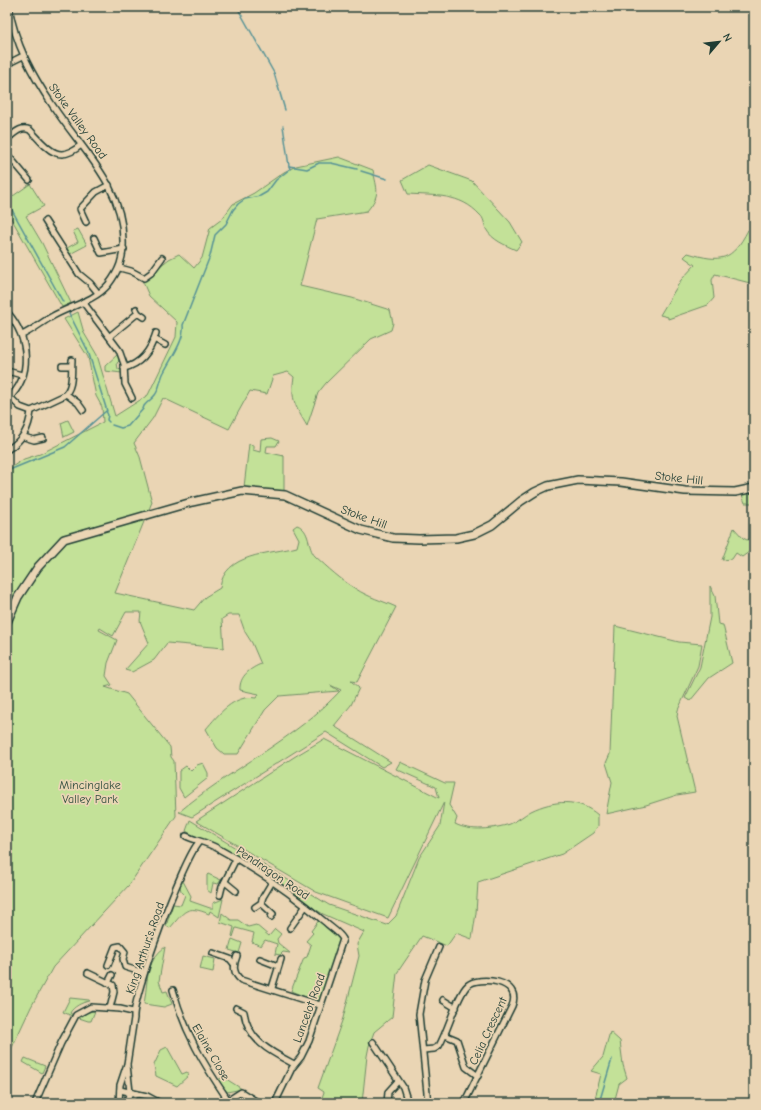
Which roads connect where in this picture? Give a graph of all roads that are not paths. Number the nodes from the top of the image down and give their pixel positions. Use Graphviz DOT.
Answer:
graph roads {
  1 [pos="9,7"];
  2 [pos="23,56"];
  3 [pos="7,64"];
  4 [pos="7,139"];
  5 [pos="81,146"];
  6 [pos="7,154"];
  7 [pos="29,180"];
  8 [pos="109,185"];
  9 [pos="45,221"];
  10 [pos="86,222"];
  11 [pos="94,238"];
  12 [pos="124,249"];
  13 [pos="162,258"];
  14 [pos="120,268"];
  15 [pos="98,294"];
  16 [pos="84,302"];
  17 [pos="7,312"];
  18 [pos="144,317"];
  19 [pos="156,333"];
  20 [pos="22,335"];
  21 [pos="110,336"];
  22 [pos="154,339"];
  23 [pos="165,345"];
  24 [pos="72,360"];
  25 [pos="62,366"];
  26 [pos="71,366"];
  27 [pos="124,368"];
  28 [pos="7,371"];
  29 [pos="22,375"];
  30 [pos="66,394"];
  31 [pos="132,398"];
  32 [pos="9,399"];
  33 [pos="31,411"];
  34 [pos="76,411"];
  35 [pos="24,437"];
  36 [pos="43,438"];
  37 [pos="7,450"];
  38 [pos="754,488"];
  39 [pos="7,622"];
  40 [pos="186,836"];
  41 [pos="199,842"];
  42 [pos="236,859"];
  43 [pos="225,882"];
  44 [pos="272,882"];
  45 [pos="236,891"];
  46 [pos="220,895"];
  47 [pos="261,903"];
  48 [pos="255,907"];
  49 [pos="305,907"];
  50 [pos="270,917"];
  51 [pos="290,928"];
  52 [pos="342,937"];
  53 [pos="439,947"];
  54 [pos="213,953"];
  55 [pos="237,956"];
  56 [pos="260,959"];
  57 [pos="281,959"];
  58 [pos="108,964"];
  59 [pos="234,964"];
  60 [pos="278,966"];
  61 [pos="88,973"];
  62 [pos="144,973"];
  63 [pos="112,975"];
  64 [pos="108,983"];
  65 [pos="272,988"];
  66 [pos="173,990"];
  67 [pos="443,1000"];
  68 [pos="320,1005"];
  69 [pos="110,1008"];
  70 [pos="236,1008"];
  71 [pos="456,1008"];
  72 [pos="133,1012"];
  73 [pos="446,1035"];
  74 [pos="373,1042"];
  75 [pos="423,1050"];
  76 [pos="127,1064"];
  77 [pos="294,1064"];
  78 [pos="478,1076"];
  79 [pos="398,1081"];
  80 [pos="120,1090"];
  81 [pos="130,1092"];
  82 [pos="226,1101"];
  83 [pos="35,1103"];
  84 [pos="119,1103"];
  85 [pos="126,1103"];
  86 [pos="160,1103"];
  87 [pos="259,1103"];
  88 [pos="275,1103"];
  89 [pos="387,1103"];
  90 [pos="408,1103"];
  91 [pos="428,1103"];
  92 [pos="464,1103"];
  1 -- 2 [label="street, Stoke Valley Road"];
  2 -- 3 [label="street"];
  2 -- 5 [label="street, Stoke Valley Road"];
  4 -- 5 [label="street"];
  5 -- 8 [label="street, Stoke Valley Road"];
  6 -- 7 [label="street"];
  8 -- 10 [label="street"];
  8 -- 12 [label="street, Stoke Valley Road"];
  9 -- 15 [label="street"];
  11 -- 12 [label="street"];
  12 -- 14 [label="street, Stoke Valley Road"];
  13 -- 14 [label="street"];
  14 -- 15 [label="street, Stoke Valley Road"];
  15 -- 16 [label="street, Stoke Valley Road"];
  16 -- 20 [label="street, Stoke Valley Road"];
  16 -- 21 [label="street"];
  17 -- 20 [label="street"];
  18 -- 21 [label="street"];
  19 -- 22 [label="street"];
  20 -- 29 [label="street"];
  21 -- 27 [label="street"];
  22 -- 23 [label="street"];
  22 -- 27 [label="street"];
  24 -- 26 [label="street"];
  25 -- 26 [label="street"];
  26 -- 30 [label="street"];
  27 -- 31 [label="street"];
  28 -- 29 [label="street"];
  29 -- 32 [label="street"];
  30 -- 33 [label="street"];
  30 -- 34 [label="street"];
  32 -- 33 [label="street"];
  33 -- 35 [label="street"];
  35 -- 36 [label="street"];
  35 -- 37 [label="street"];
  38 -- 39 [label="street, Stoke Hill"];
  40 -- 41 [label="street, Pendragon Road"];
  41 -- 42 [label="street, Pendragon Road"];
  41 -- 62 [label="street, King Arthur's Road"];
  42 -- 43 [label="street"];
  42 -- 44 [label="street, Pendragon Road"];
  43 -- 45 [label="street"];
  43 -- 46 [label="street"];
  44 -- 47 [label="street"];
  44 -- 49 [label="street, Pendragon Road"];
  47 -- 48 [label="street"];
  47 -- 50 [label="street"];
  49 -- 51 [label="street"];
  49 -- 52 [label="street, Pendragon Road"];
  52 -- 68 [label="street, Lancelot Road"];
  53 -- 75 [label="street"];
  54 -- 59 [label="street"];
  55 -- 59 [label="street"];
  56 -- 60 [label="street"];
  57 -- 60 [label="street"];
  58 -- 62 [label="street"];
  59 -- 65 [label="street"];
  60 -- 65 [label="street"];
  61 -- 64 [label="street"];
  62 -- 72 [label="street, King Arthur's Road"];
  63 -- 64 [label="street"];
  64 -- 69 [label="street"];
  65 -- 68 [label="street"];
  66 -- 82 [label="street, Elaine Close"];
  67 -- 71 [label="street"];
  68 -- 77 [label="street, Lancelot Road"];
  69 -- 72 [label="street"];
  69 -- 83 [label="street"];
  70 -- 77 [label="street"];
  71 -- 73 [label="street, Celia Crescent"];
  71 -- 78 [label="street, Celia Crescent"];
  72 -- 76 [label="street, King Arthur's Road"];
  73 -- 75 [label="street, Celia Crescent"];
  73 -- 78 [label="street"];
  74 -- 79 [label="street"];
  75 -- 91 [label="street"];
  76 -- 80 [label="street, King Arthur's Road"];
  76 -- 81 [label="street, King Arthur's Road"];
  77 -- 88 [label="street, Lancelot Road"];
  78 -- 92 [label="street, Celia Crescent"];
  79 -- 89 [label="street"];
  79 -- 90 [label="street"];
  80 -- 81 [label="street"];
  80 -- 84 [label="street, King Arthur's Road"];
  81 -- 85 [label="street, King Arthur's Road"];
  81 -- 86 [label="street"];
  82 -- 87 [label="street"];
}
